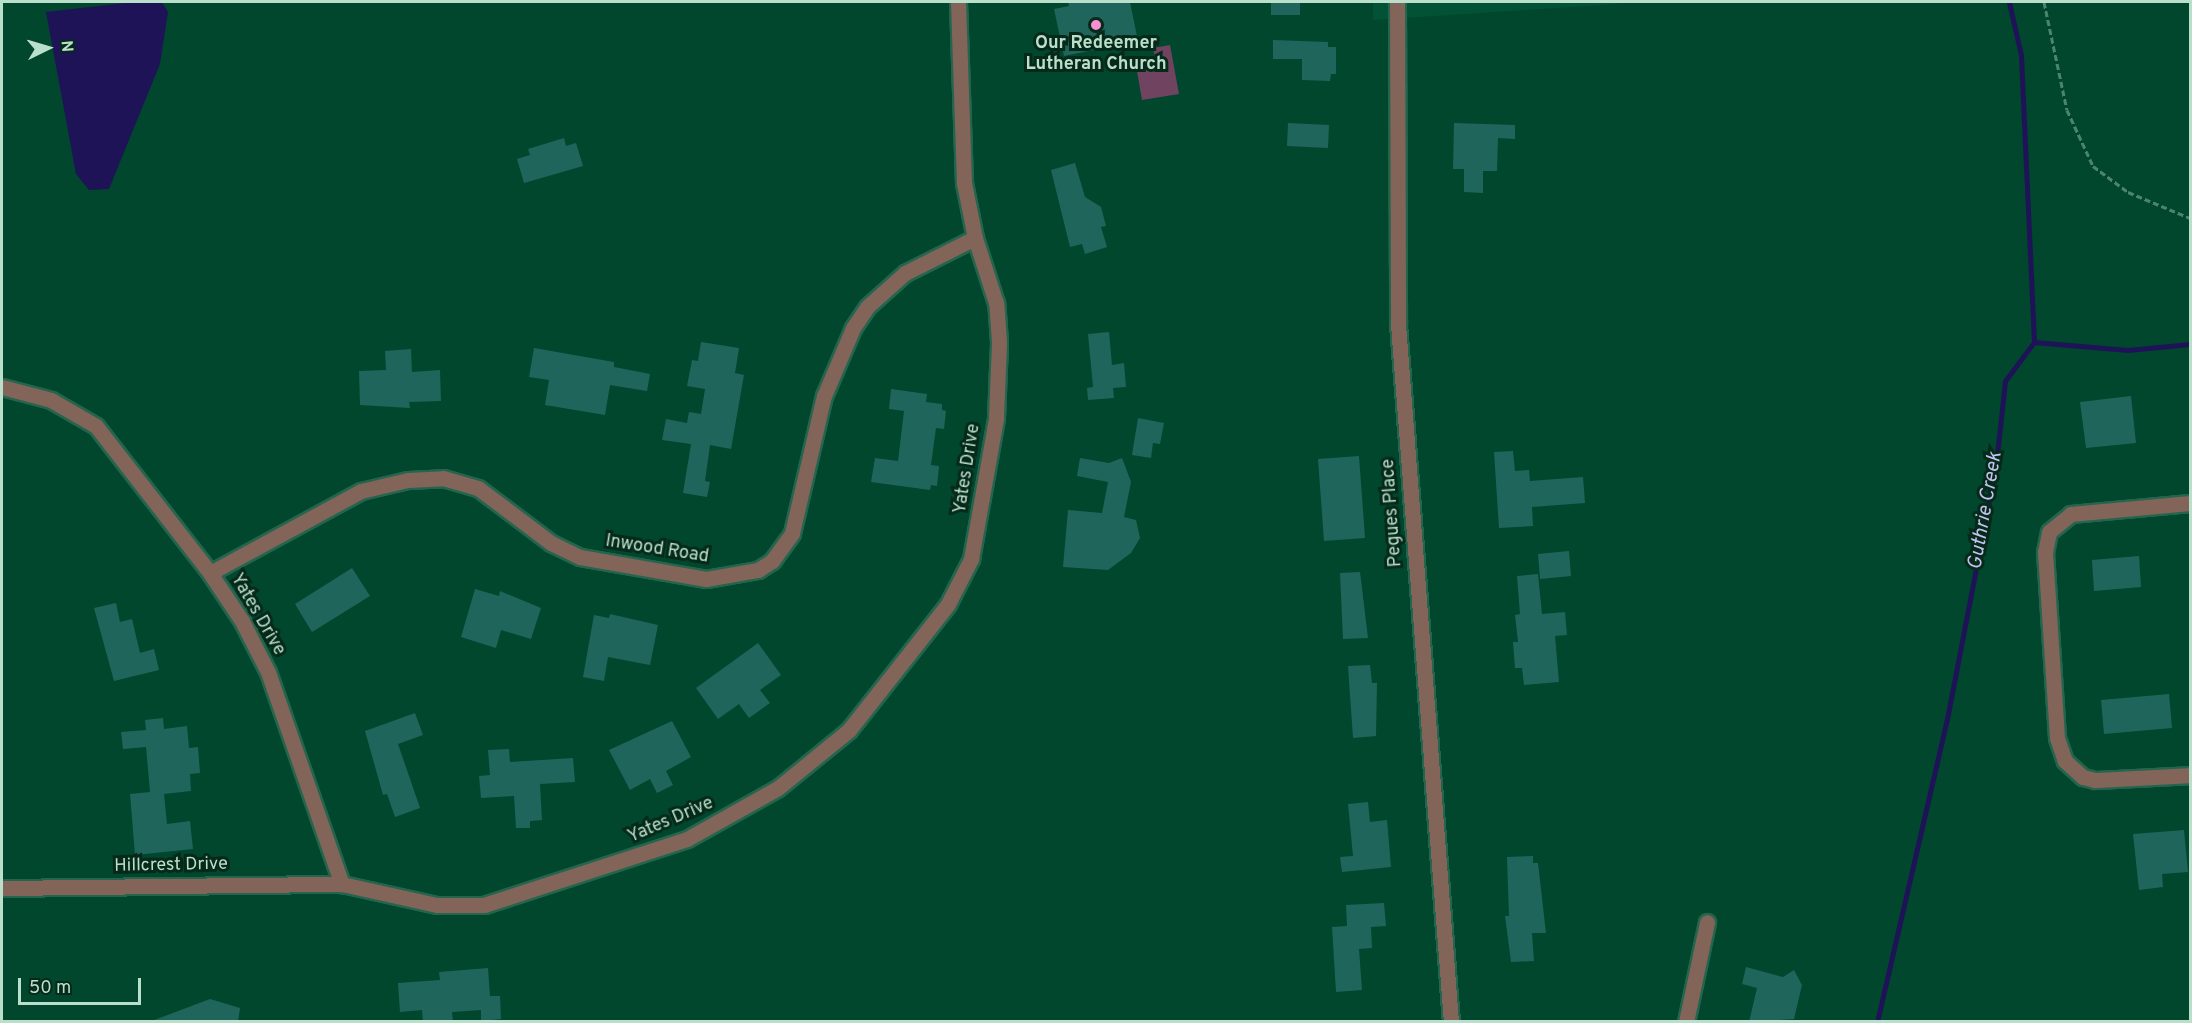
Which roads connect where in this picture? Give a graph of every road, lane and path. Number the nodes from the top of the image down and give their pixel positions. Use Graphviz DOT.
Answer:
graph roads {
  1 [pos="958,2"];
  2 [pos="1397,2"];
  3 [pos="2044,2"];
  4 [pos="2190,218"];
  5 [pos="975,238"];
  6 [pos="2,387"];
  7 [pos="2190,503"];
  8 [pos="210,573"];
  9 [pos="2190,775"];
  10 [pos="342,884"];
  11 [pos="2,888"];
  12 [pos="1707,922"];
  13 [pos="1451,1022"];
  14 [pos="1686,1022"];
  1 -- 5 [label="street, Yates Drive"];
  2 -- 13 [label="street, Pegues Place"];
  3 -- 4 [label="path"];
  5 -- 8 [label="street, Inwood Road"];
  5 -- 10 [label="street, Yates Drive"];
  6 -- 8 [label="street, Yates Drive"];
  7 -- 9 [label="street"];
  8 -- 10 [label="street, Yates Drive"];
  10 -- 11 [label="street, Hillcrest Drive"];
  12 -- 14 [label="street"];
}
